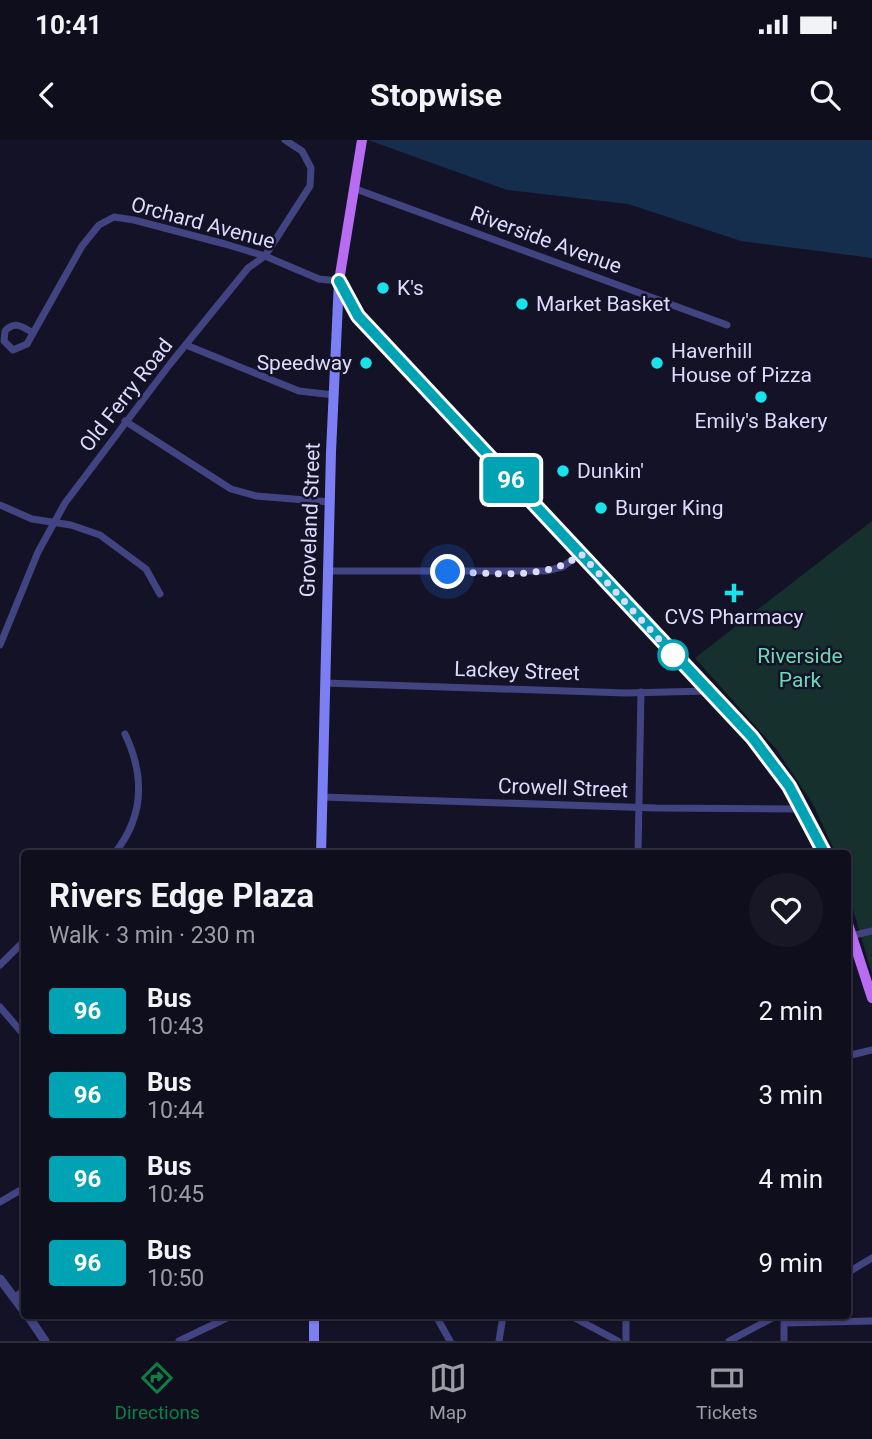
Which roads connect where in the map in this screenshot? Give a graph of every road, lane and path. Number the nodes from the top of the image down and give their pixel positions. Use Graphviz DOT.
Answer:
graph roads {
  1 [pos="285,140"];
  2 [pos="362,140"];
  3 [pos="352,188"];
  4 [pos="265,256"];
  5 [pos="339,281"];
  6 [pos="727,325"];
  7 [pos="33,333"];
  8 [pos="186,345"];
  9 [pos="334,395"];
  10 [pos="125,421"];
  11 [pos="330,502"];
  12 [pos="0,505"];
  13 [pos="53,523"];
  14 [pos="581,554"];
  15 [pos="328,571"];
  16 [pos="159,594"];
  17 [pos="0,645"];
  18 [pos="325,683"];
  19 [pos="708,691"];
  20 [pos="641,692"];
  21 [pos="125,734"];
  22 [pos="322,797"];
  23 [pos="639,808"];
  24 [pos="802,809"];
  25 [pos="117,850"];
  26 [pos="321,850"];
  27 [pos="638,850"];
  28 [pos="823,850"];
  29 [pos="872,931"];
  30 [pos="851,936"];
  31 [pos="851,939"];
  32 [pos="21,944"];
  33 [pos="0,964"];
  34 [pos="872,998"];
  35 [pos="0,1007"];
  36 [pos="21,1032"];
  37 [pos="872,1050"];
  38 [pos="851,1055"];
  39 [pos="21,1190"];
  40 [pos="0,1202"];
  41 [pos="872,1258"];
  42 [pos="851,1271"];
  43 [pos="0,1279"];
  44 [pos="21,1293"];
  45 [pos="15,1297"];
  46 [pos="21,1306"];
  47 [pos="30,1319"];
  48 [pos="225,1319"];
  49 [pos="314,1319"];
  50 [pos="438,1319"];
  51 [pos="503,1319"];
  52 [pos="577,1319"];
  53 [pos="626,1319"];
  54 [pos="770,1319"];
  55 [pos="872,1321"];
  56 [pos="45,1341"];
  57 [pos="179,1341"];
  58 [pos="314,1341"];
  59 [pos="450,1341"];
  60 [pos="499,1341"];
  61 [pos="618,1341"];
  62 [pos="626,1341"];
  63 [pos="729,1341"];
  64 [pos="784,1341"];
  1 -- 4 [label="street, Old Ferry Road"];
  2 -- 3 [label="main road, Groveland Street"];
  3 -- 5 [label="main road, Groveland Street"];
  3 -- 6 [label="street, Riverside Avenue"];
  4 -- 5 [label="street, Orchard Avenue"];
  4 -- 7 [label="street, Orchard Avenue"];
  4 -- 8 [label="street, Old Ferry Road"];
  5 -- 9 [label="main road, Groveland Street"];
  5 -- 14 [label="main road"];
  8 -- 9 [label="street"];
  8 -- 10 [label="street, Old Ferry Road"];
  9 -- 11 [label="main road, Groveland Street"];
  10 -- 11 [label="street"];
  10 -- 13 [label="street, Old Ferry Road"];
  11 -- 15 [label="main road, Groveland Street"];
  12 -- 13 [label="street"];
  13 -- 16 [label="street"];
  13 -- 17 [label="street, Old Ferry Road"];
  14 -- 15 [label="street"];
  14 -- 19 [label="main road"];
  15 -- 18 [label="main road, Groveland Street"];
  18 -- 20 [label="street, Lackey Street"];
  18 -- 22 [label="main road, Groveland Street"];
  19 -- 20 [label="street, Lackey Street"];
  19 -- 24 [label="main road"];
  20 -- 23 [label="street"];
  21 -- 25 [label="street"];
  22 -- 23 [label="street, Crowell Street"];
  22 -- 26 [label="main road, Groveland Street"];
  23 -- 24 [label="street, Crowell Street"];
  23 -- 27 [label="street"];
  24 -- 28 [label="main road"];
  29 -- 30 [label="street"];
  31 -- 34 [label="main road"];
  32 -- 33 [label="street"];
  35 -- 36 [label="street"];
  37 -- 38 [label="street"];
  39 -- 40 [label="street"];
  41 -- 42 [label="street"];
  43 -- 45 [label="street"];
  44 -- 45 [label="street"];
  45 -- 46 [label="street"];
  47 -- 56 [label="street"];
  48 -- 57 [label="street"];
  49 -- 58 [label="main road"];
  50 -- 59 [label="street"];
  51 -- 60 [label="street"];
  52 -- 61 [label="street"];
  53 -- 62 [label="street"];
  54 -- 63 [label="street"];
  55 -- 64 [label="street"];
}
